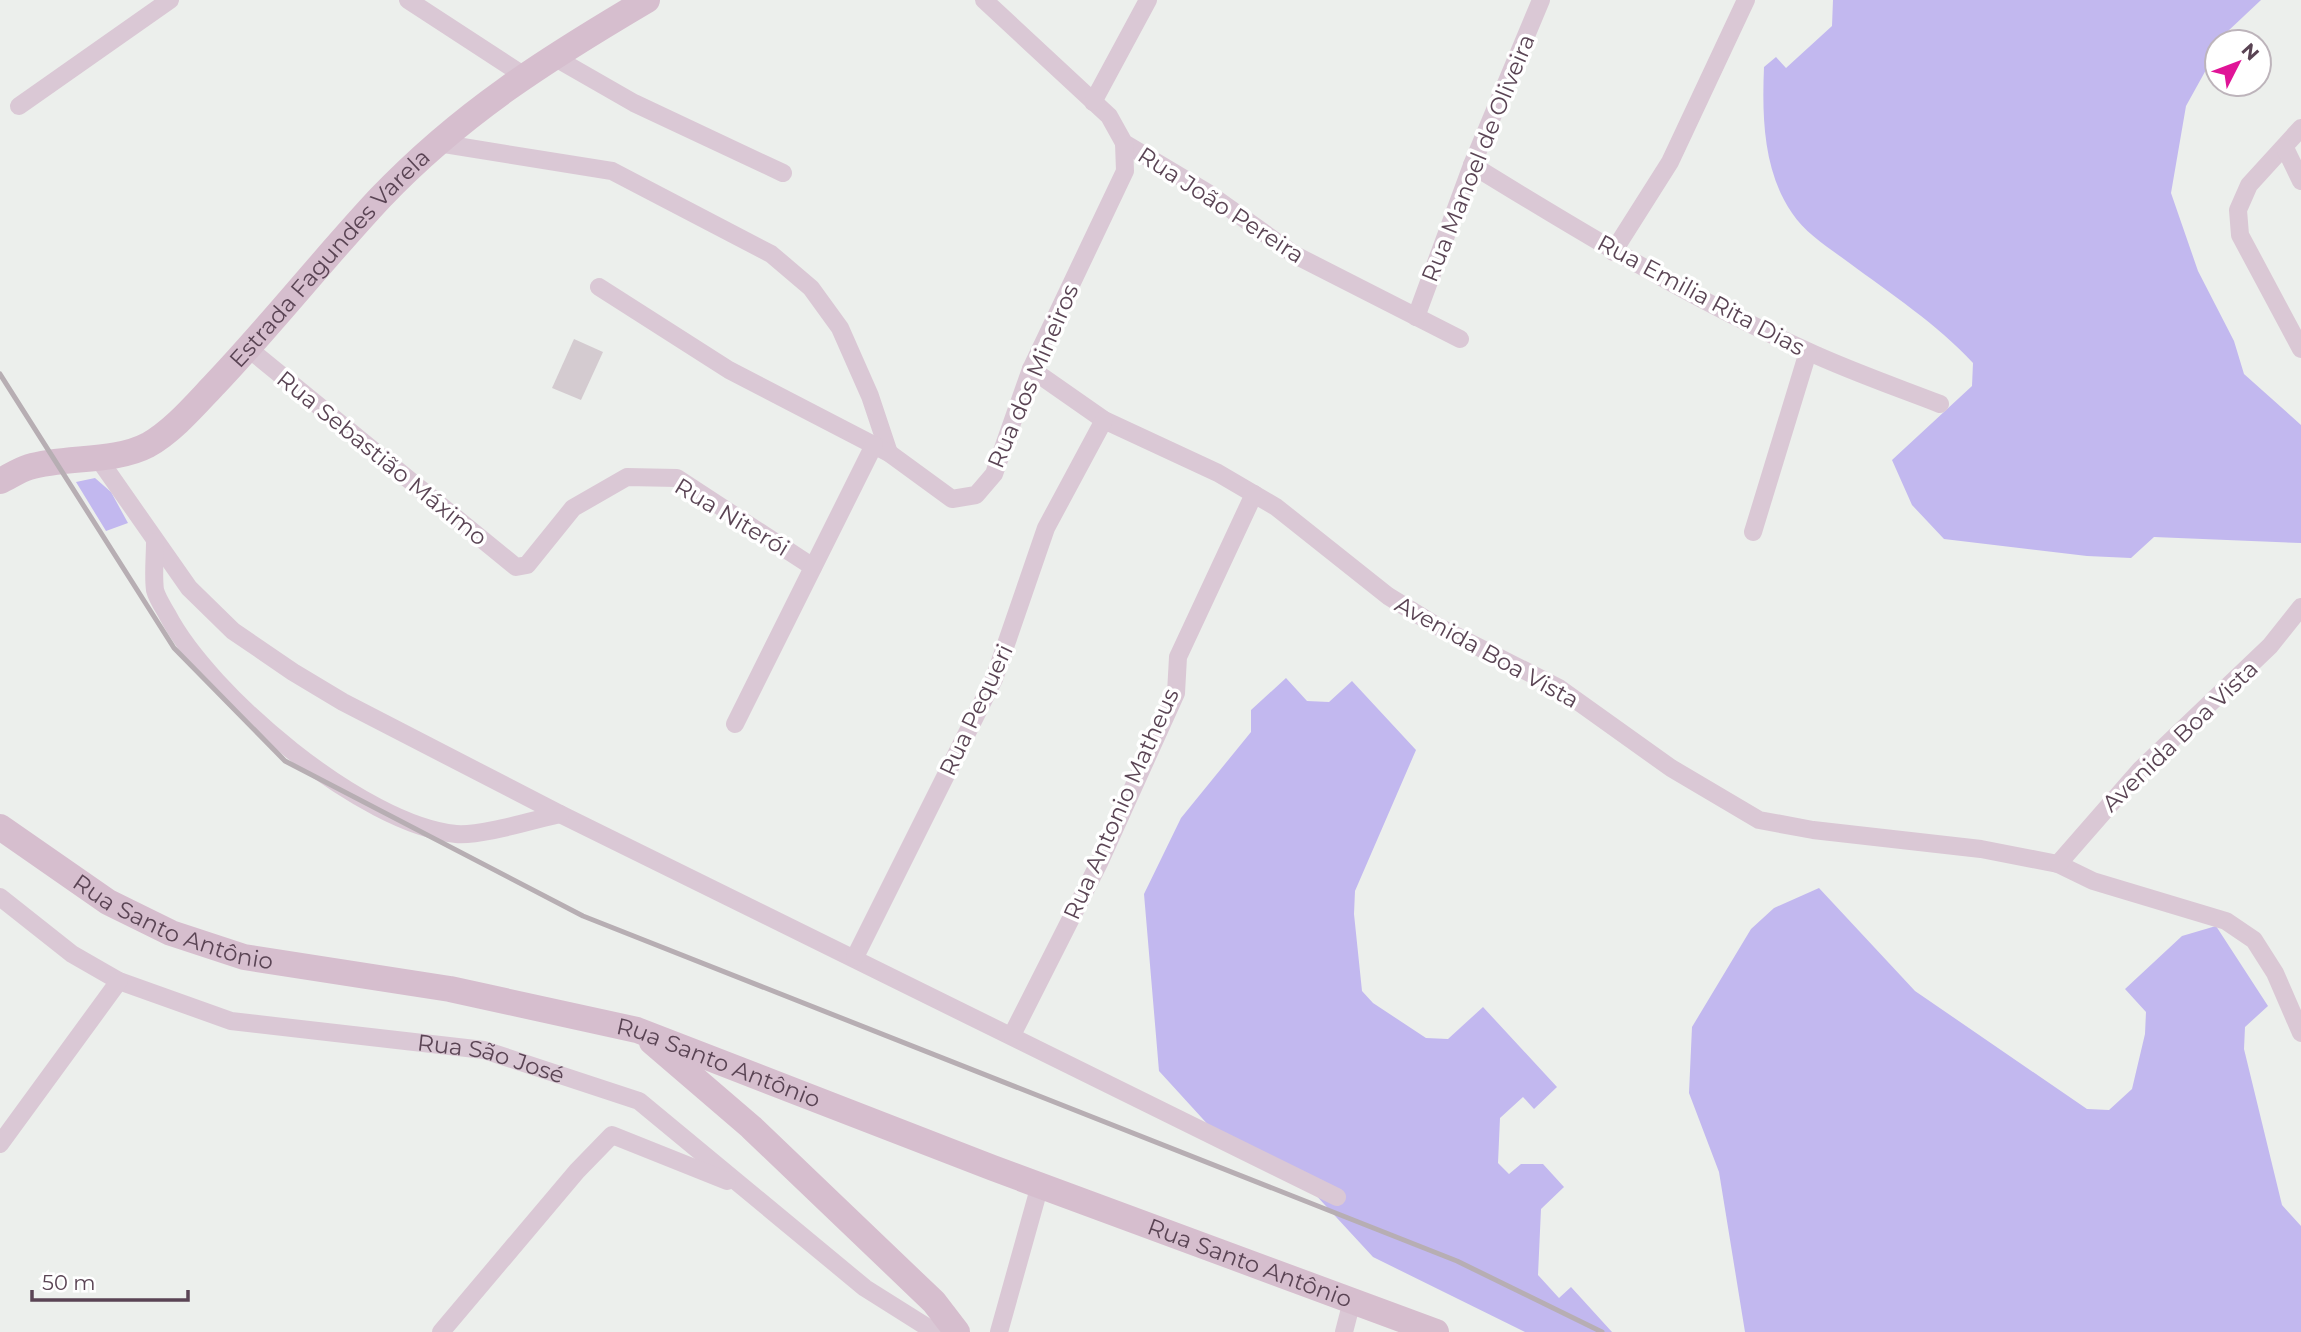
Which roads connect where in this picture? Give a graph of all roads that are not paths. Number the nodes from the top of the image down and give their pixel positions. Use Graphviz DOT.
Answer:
graph roads {
  1 [pos="170,0"];
  2 [pos="408,0"];
  3 [pos="647,0"];
  4 [pos="984,0"];
  5 [pos="1148,0"];
  6 [pos="1541,0"];
  7 [pos="1746,0"];
  8 [pos="552,56"];
  9 [pos="523,75"];
  10 [pos="1093,102"];
  11 [pos="19,106"];
  12 [pos="2301,128"];
  13 [pos="1124,142"];
  14 [pos="438,143"];
  15 [pos="2285,148"];
  16 [pos="1472,165"];
  17 [pos="783,173"];
  18 [pos="2301,181"];
  19 [pos="1613,252"];
  20 [pos="599,287"];
  21 [pos="1416,317"];
  22 [pos="1460,339"];
  23 [pos="249,349"];
  24 [pos="2301,349"];
  25 [pos="1808,352"];
  26 [pos="1031,369"];
  27 [pos="1940,404"];
  28 [pos="1104,420"];
  29 [pos="882,449"];
  30 [pos="98,458"];
  31 [pos="0,481"];
  32 [pos="1254,494"];
  33 [pos="1753,533"];
  34 [pos="155,542"];
  35 [pos="516,567"];
  36 [pos="813,567"];
  37 [pos="2301,607"];
  38 [pos="735,724"];
  39 [pos="560,814"];
  40 [pos="0,827"];
  41 [pos="2058,864"];
  42 [pos="0,897"];
  43 [pos="855,957"];
  44 [pos="119,981"];
  45 [pos="637,1030"];
  46 [pos="2301,1032"];
  47 [pos="1012,1035"];
  48 [pos="0,1144"];
  49 [pos="1040,1185"];
  50 [pos="744,1188"];
  51 [pos="1337,1197"];
  52 [pos="1352,1301"];
  53 [pos="441,1332"];
  54 [pos="935,1332"];
  55 [pos="957,1332"];
  56 [pos="999,1332"];
  57 [pos="1344,1332"];
  58 [pos="1436,1332"];
  1 -- 11 [label="street"];
  2 -- 9 [label="street"];
  3 -- 8 [label="main road, Estrada Fagundes Varela"];
  4 -- 10 [label="street, Rua João Pereira"];
  5 -- 10 [label="street"];
  6 -- 16 [label="street, Rua Manoel de Oliveira"];
  7 -- 19 [label="street"];
  8 -- 9 [label="main road, Estrada Fagundes Varela"];
  8 -- 17 [label="street"];
  9 -- 14 [label="main road, Estrada Fagundes Varela"];
  10 -- 13 [label="street, Rua João Pereira"];
  12 -- 15 [label="street"];
  13 -- 21 [label="street, Rua João Pereira"];
  13 -- 26 [label="street, Rua dos Mineiros"];
  14 -- 23 [label="main road, Estrada Fagundes Varela"];
  14 -- 29 [label="street"];
  15 -- 18 [label="street"];
  15 -- 24 [label="street"];
  16 -- 19 [label="street, Rua Emilia Rita Dias"];
  16 -- 21 [label="street, Rua Manoel de Oliveira"];
  19 -- 25 [label="street, Rua Emilia Rita Dias"];
  20 -- 29 [label="street, Rua dos Mineiros"];
  21 -- 22 [label="street, Rua João Pereira"];
  23 -- 30 [label="main road, Estrada Fagundes Varela"];
  23 -- 35 [label="street, Rua Sebastião Máximo"];
  25 -- 27 [label="street, Rua Emilia Rita Dias"];
  25 -- 33 [label="street"];
  26 -- 28 [label="street, Avenida Boa Vista"];
  26 -- 29 [label="street, Rua dos Mineiros"];
  28 -- 32 [label="street, Avenida Boa Vista"];
  28 -- 43 [label="street, Rua Pequeri"];
  29 -- 36 [label="street, Rua Niterói"];
  30 -- 31 [label="main road, Estrada Fagundes Varela"];
  30 -- 34 [label="street"];
  32 -- 41 [label="street, Avenida Boa Vista"];
  32 -- 47 [label="street, Rua Antonio Matheus"];
  34 -- 39 [label="street"];
  34 -- 39 [label="street"];
  35 -- 36 [label="street, Rua Niterói"];
  36 -- 38 [label="street, Rua Niterói"];
  37 -- 41 [label="street, Avenida Boa Vista"];
  39 -- 43 [label="street"];
  40 -- 45 [label="main road, Rua Santo Antônio"];
  41 -- 46 [label="street, Avenida Boa Vista"];
  42 -- 44 [label="street, Rua São José"];
  43 -- 47 [label="street"];
  44 -- 48 [label="street"];
  44 -- 50 [label="street, Rua São José"];
  45 -- 49 [label="main road, Rua Santo Antônio"];
  45 -- 55 [label="main road"];
  47 -- 51 [label="street"];
  49 -- 52 [label="main road, Rua Santo Antônio"];
  49 -- 56 [label="street"];
  50 -- 53 [label="street"];
  50 -- 54 [label="street, Rua São José"];
  52 -- 57 [label="street"];
  52 -- 58 [label="main road, Rua Santo Antônio"];
}
